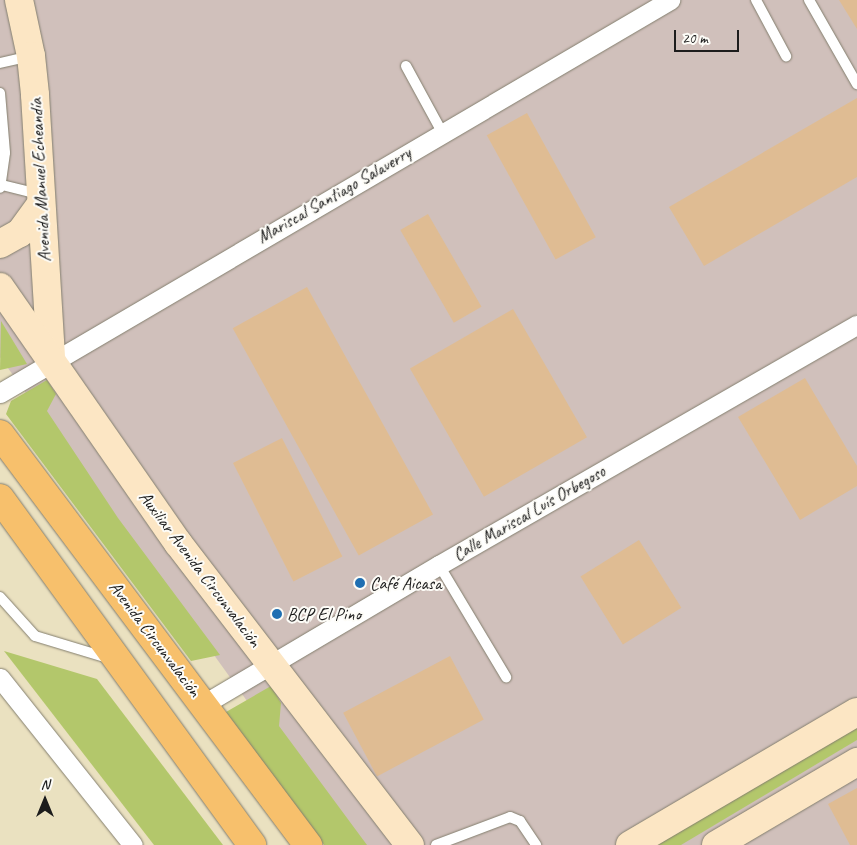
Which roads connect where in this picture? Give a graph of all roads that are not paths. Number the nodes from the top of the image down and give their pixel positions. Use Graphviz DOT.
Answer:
graph roads {
  1 [pos="19,0"];
  2 [pos="670,0"];
  3 [pos="756,0"];
  4 [pos="808,0"];
  5 [pos="31,56"];
  6 [pos="786,56"];
  7 [pos="0,63"];
  8 [pos="406,66"];
  9 [pos="857,84"];
  10 [pos="0,94"];
  11 [pos="442,132"];
  12 [pos="1,186"];
  13 [pos="40,200"];
  14 [pos="0,244"];
  15 [pos="0,287"];
  16 [pos="857,325"];
  17 [pos="52,361"];
  18 [pos="0,393"];
  19 [pos="0,434"];
  20 [pos="0,498"];
  21 [pos="439,565"];
  22 [pos="0,597"];
  23 [pos="116,661"];
  24 [pos="270,663"];
  25 [pos="506,677"];
  26 [pos="0,678"];
  27 [pos="204,704"];
  28 [pos="857,712"];
  29 [pos="857,762"];
  30 [pos="133,845"];
  31 [pos="252,845"];
  32 [pos="308,845"];
  33 [pos="410,845"];
  34 [pos="436,845"];
  35 [pos="536,845"];
  36 [pos="630,845"];
  37 [pos="716,845"];
  1 -- 5 [label="street, Avenida Manuel Echeandía"];
  2 -- 11 [label="street, Mariscal Santiago Salaverry"];
  3 -- 6 [label="lane"];
  4 -- 9 [label="lane"];
  5 -- 7 [label="lane"];
  5 -- 13 [label="street, Avenida Manuel Echeandía"];
  8 -- 11 [label="lane"];
  10 -- 12 [label="lane"];
  11 -- 17 [label="street, Mariscal Santiago Salaverry"];
  12 -- 13 [label="lane"];
  13 -- 14 [label="street"];
  13 -- 17 [label="street, Avenida Manuel Echeandía"];
  15 -- 17 [label="street, Auxiliar Avenida Circunvalación"];
  16 -- 21 [label="street, Calle Mariscal Luís Orbegoso"];
  17 -- 18 [label="street, Mariscal Santiago Salaverry"];
  17 -- 24 [label="street, Auxiliar Avenida Circunvalación"];
  19 -- 27 [label="main road, Avenida Circunvalación"];
  20 -- 23 [label="main road"];
  21 -- 24 [label="street, Calle Mariscal Luís Orbegoso"];
  21 -- 25 [label="lane"];
  22 -- 23 [label="lane"];
  23 -- 31 [label="main road"];
  24 -- 27 [label="street, Calle Mariscal Luís Orbegoso"];
  24 -- 33 [label="street, Auxiliar Avenida Circunvalación"];
  26 -- 30 [label="street"];
  27 -- 32 [label="main road, Avenida Circunvalación"];
  28 -- 36 [label="street"];
  29 -- 37 [label="street"];
  34 -- 35 [label="lane"];
}
